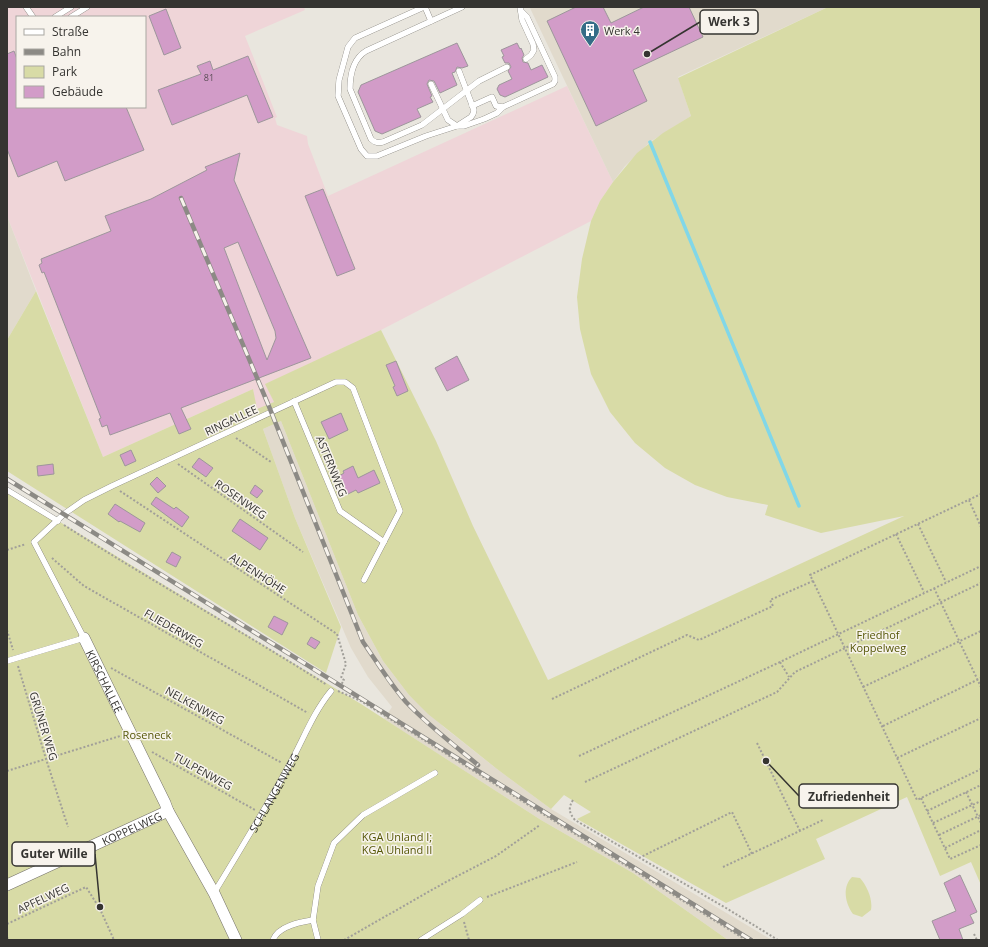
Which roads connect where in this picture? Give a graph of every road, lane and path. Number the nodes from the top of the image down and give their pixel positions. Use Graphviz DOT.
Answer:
graph roads {
  1 [pos="26,7"];
  2 [pos="71,7"];
  3 [pos="87,7"];
  4 [pos="424,7"];
  5 [pos="462,7"];
  6 [pos="521,9"];
  7 [pos="32,16"];
  8 [pos="57,16"];
  9 [pos="73,16"];
  10 [pos="431,21"];
  11 [pos="526,59"];
  12 [pos="507,67"];
  13 [pos="459,71"];
  14 [pos="431,84"];
  15 [pos="466,90"];
  16 [pos="472,106"];
  17 [pos="503,107"];
  18 [pos="442,110"];
  19 [pos="457,126"];
  20 [pos="294,401"];
  21 [pos="228,433"];
  22 [pos="170,459"];
  23 [pos="271,462"];
  24 [pos="112,486"];
  25 [pos="7,490"];
  26 [pos="981,494"];
  27 [pos="969,500"];
  28 [pos="58,522"];
  29 [pos="918,524"];
  30 [pos="981,527"];
  31 [pos="896,534"];
  32 [pos="34,542"];
  33 [pos="384,542"];
  34 [pos="7,550"];
  35 [pos="303,552"];
  36 [pos="51,557"];
  37 [pos="981,566"];
  38 [pos="364,580"];
  39 [pos="813,581"];
  40 [pos="946,582"];
  41 [pos="981,583"];
  42 [pos="934,588"];
  43 [pos="925,593"];
  44 [pos="940,602"];
  45 [pos="7,630"];
  46 [pos="981,630"];
  47 [pos="838,634"];
  48 [pos="84,638"];
  49 [pos="959,641"];
  50 [pos="845,648"];
  51 [pos="15,658"];
  52 [pos="94,658"];
  53 [pos="7,661"];
  54 [pos="780,662"];
  55 [pos="789,678"];
  56 [pos="981,678"];
  57 [pos="977,679"];
  58 [pos="863,687"];
  59 [pos="981,687"];
  60 [pos="334,691"];
  61 [pos="552,699"];
  62 [pos="314,716"];
  63 [pos="981,718"];
  64 [pos="883,726"];
  65 [pos="133,738"];
  66 [pos="757,743"];
  67 [pos="579,756"];
  68 [pos="897,758"];
  69 [pos="46,759"];
  70 [pos="289,767"];
  71 [pos="981,769"];
  72 [pos="7,771"];
  73 [pos="435,773"];
  74 [pos="585,782"];
  75 [pos="981,785"];
  76 [pos="966,792"];
  77 [pos="921,798"];
  78 [pos="573,800"];
  79 [pos="981,801"];
  80 [pos="972,805"];
  81 [pos="168,811"];
  82 [pos="927,811"];
  83 [pos="262,814"];
  84 [pos="981,815"];
  85 [pos="978,816"];
  86 [pos="823,820"];
  87 [pos="933,823"];
  88 [pos="981,823"];
  89 [pos="540,825"];
  90 [pos="68,827"];
  91 [pos="981,830"];
  92 [pos="800,831"];
  93 [pos="939,836"];
  94 [pos="981,844"];
  95 [pos="945,848"];
  96 [pos="752,854"];
  97 [pos="639,858"];
  98 [pos="577,862"];
  99 [pos="723,868"];
  100 [pos="7,885"];
  101 [pos="214,893"];
  102 [pos="480,900"];
  103 [pos="462,914"];
  104 [pos="313,920"];
  105 [pos="7,924"];
  106 [pos="974,934"];
  107 [pos="114,940"];
  108 [pos="236,940"];
  109 [pos="273,940"];
  110 [pos="318,940"];
  111 [pos="344,940"];
  112 [pos="421,940"];
  113 [pos="469,940"];
  114 [pos="746,940"];
  115 [pos="778,940"];
  116 [pos="977,940"];
  1 -- 7 [label="lane"];
  2 -- 8 [label="lane"];
  3 -- 9 [label="lane"];
  4 -- 10 [label="lane"];
  4 -- 19 [label="lane"];
  5 -- 10 [label="lane"];
  6 -- 11 [label="lane"];
  6 -- 17 [label="lane"];
  10 -- 18 [label="lane"];
  12 -- 15 [label="lane"];
  13 -- 15 [label="lane"];
  14 -- 18 [label="lane"];
  15 -- 16 [label="lane"];
  15 -- 18 [label="lane"];
  16 -- 17 [label="lane"];
  16 -- 19 [label="lane"];
  17 -- 19 [label="lane"];
  18 -- 19 [label="lane"];
  20 -- 21 [label="lane, RINGALLEE"];
  20 -- 33 [label="lane, ASTERNWEG"];
  20 -- 33 [label="lane, RINGALLEE"];
  21 -- 22 [label="lane, RINGALLEE"];
  21 -- 23 [label="path"];
  22 -- 24 [label="lane, RINGALLEE"];
  22 -- 35 [label="path, ROSENWEG"];
  24 -- 28 [label="lane, RINGALLEE"];
  24 -- 60 [label="path, ALPENHÖHE"];
  25 -- 28 [label="lane"];
  26 -- 27 [label="path"];
  27 -- 29 [label="path"];
  27 -- 30 [label="path"];
  28 -- 32 [label="lane, RINGALLEE"];
  28 -- 60 [label="path"];
  29 -- 31 [label="path"];
  29 -- 40 [label="path"];
  31 -- 39 [label="path"];
  31 -- 43 [label="path"];
  32 -- 34 [label="path"];
  32 -- 48 [label="lane"];
  33 -- 38 [label="lane, RINGALLEE"];
  36 -- 62 [label="path, FLIEDERWEG"];
  37 -- 40 [label="path"];
  39 -- 47 [label="path"];
  39 -- 61 [label="path"];
  40 -- 42 [label="path"];
  41 -- 44 [label="path"];
  42 -- 43 [label="path"];
  42 -- 44 [label="path"];
  43 -- 47 [label="path"];
  44 -- 49 [label="path"];
  44 -- 50 [label="path"];
  45 -- 51 [label="path, GRÜNER WEG"];
  46 -- 49 [label="path"];
  47 -- 50 [label="path"];
  47 -- 54 [label="path"];
  48 -- 51 [label="lane"];
  48 -- 52 [label="street, KIRSCHALLEE"];
  49 -- 57 [label="path"];
  49 -- 58 [label="path"];
  50 -- 55 [label="path"];
  50 -- 58 [label="path"];
  51 -- 53 [label="lane"];
  51 -- 69 [label="path, GRÜNER WEG"];
  52 -- 65 [label="street, KIRSCHALLEE"];
  52 -- 70 [label="path, NELKENWEG"];
  54 -- 55 [label="path"];
  54 -- 67 [label="path"];
  55 -- 74 [label="path"];
  56 -- 57 [label="path"];
  57 -- 59 [label="path"];
  57 -- 64 [label="path"];
  58 -- 64 [label="path"];
  60 -- 62 [label="lane, SCHLANGENWEG"];
  60 -- 114 [label="path"];
  62 -- 70 [label="lane, SCHLANGENWEG"];
  63 -- 68 [label="path"];
  64 -- 68 [label="path"];
  65 -- 69 [label="path"];
  65 -- 81 [label="street, KIRSCHALLEE"];
  65 -- 83 [label="path, TULPENWEG"];
  66 -- 92 [label="path"];
  68 -- 77 [label="path"];
  69 -- 72 [label="path"];
  69 -- 90 [label="path, GRÜNER WEG"];
  70 -- 83 [label="lane, SCHLANGENWEG"];
  71 -- 77 [label="path"];
  73 -- 104 [label="lane"];
  75 -- 76 [label="path"];
  76 -- 80 [label="path"];
  76 -- 82 [label="path"];
  77 -- 82 [label="path"];
  78 -- 97 [label="path"];
  79 -- 80 [label="path"];
  80 -- 85 [label="path"];
  80 -- 87 [label="path"];
  81 -- 100 [label="street, KOPPELWEG"];
  81 -- 101 [label="street"];
  82 -- 87 [label="path"];
  83 -- 101 [label="lane, SCHLANGENWEG"];
  84 -- 85 [label="path"];
  85 -- 88 [label="path"];
  85 -- 93 [label="path"];
  86 -- 92 [label="path"];
  87 -- 93 [label="path"];
  89 -- 111 [label="path"];
  91 -- 95 [label="path"];
  92 -- 96 [label="path"];
  93 -- 95 [label="path"];
  94 -- 95 [label="path"];
  96 -- 97 [label="path"];
  96 -- 99 [label="path"];
  97 -- 115 [label="path"];
  98 -- 102 [label="path"];
  101 -- 108 [label="street"];
  102 -- 103 [label="lane"];
  103 -- 112 [label="lane"];
  103 -- 113 [label="path"];
  104 -- 109 [label="lane"];
  104 -- 110 [label="lane"];
  105 -- 107 [label="path, APFELWEG"];
  106 -- 116 [label="path"];
}
